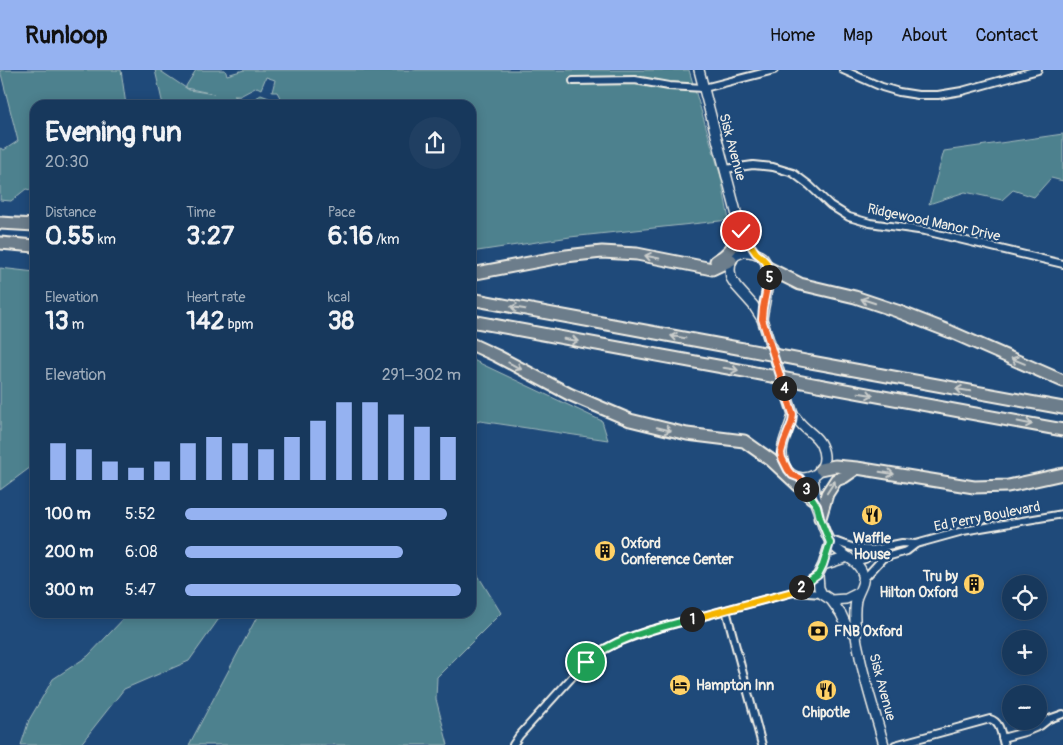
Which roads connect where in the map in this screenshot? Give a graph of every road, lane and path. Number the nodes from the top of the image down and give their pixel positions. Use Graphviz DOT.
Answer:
graph roads {
  1 [pos="699,70"];
  2 [pos="774,70"];
  3 [pos="843,70"];
  4 [pos="1038,70"];
  5 [pos="573,81"];
  6 [pos="704,88"];
  7 [pos="725,169"];
  8 [pos="0,223"];
  9 [pos="30,225"];
  10 [pos="741,231"];
  11 [pos="0,242"];
  12 [pos="30,245"];
  13 [pos="756,253"];
  14 [pos="734,257"];
  15 [pos="1063,264"];
  16 [pos="700,267"];
  17 [pos="768,268"];
  18 [pos="476,273"];
  19 [pos="476,300"];
  20 [pos="762,319"];
  21 [pos="476,322"];
  22 [pos="476,346"];
  23 [pos="1063,381"];
  24 [pos="1063,408"];
  25 [pos="793,414"];
  26 [pos="1063,430"];
  27 [pos="744,442"];
  28 [pos="783,461"];
  29 [pos="857,468"];
  30 [pos="817,472"];
  31 [pos="1063,474"];
  32 [pos="800,478"];
  33 [pos="816,507"];
  34 [pos="1063,514"];
  35 [pos="829,541"];
  36 [pos="916,544"];
  37 [pos="879,549"];
  38 [pos="851,559"];
  39 [pos="823,565"];
  40 [pos="818,575"];
  41 [pos="864,580"];
  42 [pos="793,592"];
  43 [pos="858,592"];
  44 [pos="822,594"];
  45 [pos="831,600"];
  46 [pos="726,610"];
  47 [pos="856,635"];
  48 [pos="1063,714"];
  49 [pos="1003,742"];
  50 [pos="513,745"];
  51 [pos="762,745"];
  52 [pos="884,745"];
  53 [pos="896,745"];
  1 -- 6 [label="street, Sisk Avenue"];
  2 -- 6 [label="street"];
  3 -- 4 [label="street"];
  5 -- 6 [label="street"];
  6 -- 7 [label="street, Sisk Avenue"];
  7 -- 10 [label="street, Sisk Avenue"];
  7 -- 15 [label="street, Ridgewood Manor Drive"];
  8 -- 9 [label="highway"];
  10 -- 13 [label="street, Sisk Avenue"];
  10 -- 14 [label="street, Sisk Avenue"];
  10 -- 16 [label="highway"];
  11 -- 12 [label="highway"];
  13 -- 14 [label="street"];
  13 -- 17 [label="street, Sisk Avenue"];
  14 -- 16 [label="highway"];
  14 -- 20 [label="street, Sisk Avenue"];
  16 -- 18 [label="highway, one-way"];
  17 -- 20 [label="street, Sisk Avenue"];
  23 -- 17 [label="highway, one-way"];
  24 -- 19 [label="highway, one-way, bridge"];
  20 -- 25 [label="street, Sisk Avenue"];
  21 -- 26 [label="highway, one-way, bridge"];
  22 -- 27 [label="highway, one-way"];
  25 -- 28 [label="street"];
  25 -- 30 [label="street, Sisk Avenue"];
  27 -- 28 [label="highway"];
  27 -- 33 [label="highway"];
  28 -- 32 [label="street"];
  29 -- 30 [label="highway"];
  29 -- 31 [label="highway, one-way"];
  33 -- 29 [label="highway, one-way"];
  30 -- 32 [label="street"];
  30 -- 33 [label="street, Sisk Avenue"];
  32 -- 33 [label="street"];
  33 -- 35 [label="street"];
  34 -- 36 [label="street, Ed Perry Boulevard"];
  35 -- 37 [label="street"];
  35 -- 38 [label="street"];
  35 -- 39 [label="street"];
  36 -- 37 [label="street"];
  36 -- 41 [label="street"];
  37 -- 38 [label="street"];
  38 -- 39 [label="street"];
  38 -- 41 [label="street"];
  39 -- 40 [label="street"];
  40 -- 42 [label="street"];
  40 -- 44 [label="street"];
  41 -- 43 [label="street, Sisk Avenue"];
  42 -- 44 [label="street"];
  42 -- 46 [label="street"];
  43 -- 45 [label="street"];
  43 -- 47 [label="street, Sisk Avenue"];
  44 -- 45 [label="street, Sisk Avenue"];
  45 -- 47 [label="street, Sisk Avenue"];
  46 -- 50 [label="street"];
  46 -- 51 [label="street"];
  47 -- 52 [label="street, Sisk Avenue"];
  48 -- 49 [label="street"];
  49 -- 53 [label="street"];
}
